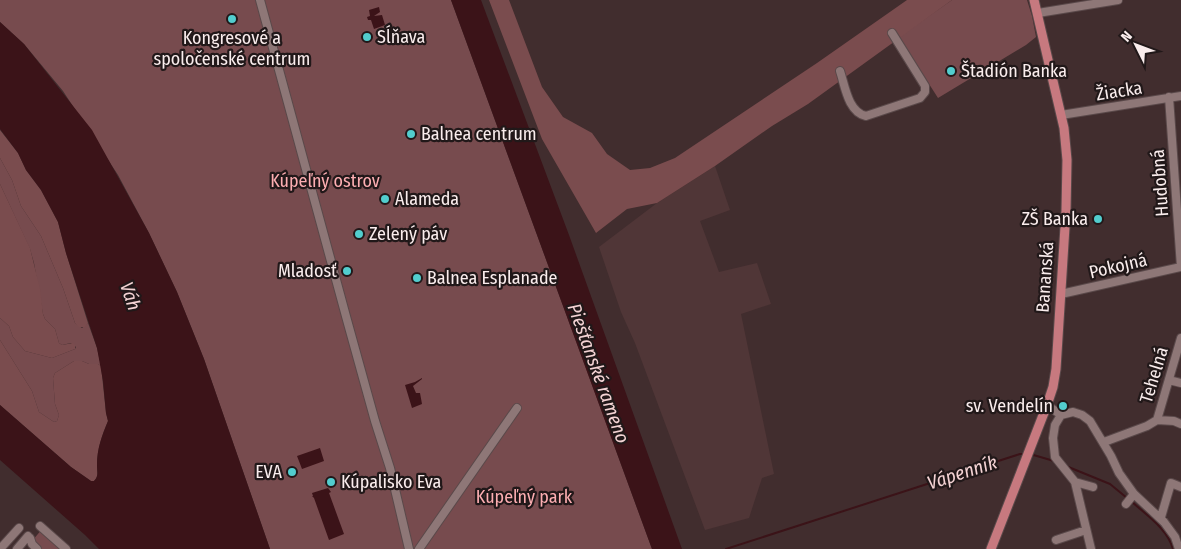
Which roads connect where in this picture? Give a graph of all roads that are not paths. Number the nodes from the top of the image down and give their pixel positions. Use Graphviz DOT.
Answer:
graph roads {
  1 [pos="260,0"];
  2 [pos="1034,0"];
  3 [pos="1118,0"];
  4 [pos="1038,13"];
  5 [pos="892,33"];
  6 [pos="840,71"];
  7 [pos="1181,96"];
  8 [pos="1170,97"];
  9 [pos="1061,115"];
  10 [pos="1181,267"];
  11 [pos="1061,294"];
  12 [pos="1181,338"];
  13 [pos="1169,380"];
  14 [pos="1181,383"];
  15 [pos="1047,405"];
  16 [pos="518,408"];
  17 [pos="1061,415"];
  18 [pos="1157,420"];
  19 [pos="1181,424"];
  20 [pos="1104,442"];
  21 [pos="1075,482"];
  22 [pos="1093,487"];
  23 [pos="1181,487"];
  24 [pos="1161,517"];
  25 [pos="40,526"];
  26 [pos="19,528"];
  27 [pos="1086,530"];
  28 [pos="1056,540"];
  29 [pos="31,543"];
  30 [pos="0,549"];
  31 [pos="17,549"];
  32 [pos="66,549"];
  33 [pos="410,549"];
  34 [pos="418,549"];
  35 [pos="991,549"];
  36 [pos="1091,549"];
  37 [pos="1179,549"];
  1 -- 33 [label="street"];
  2 -- 4 [label="main road, Bananská"];
  3 -- 4 [label="street"];
  4 -- 9 [label="main road, Bananská"];
  5 -- 6 [label="street"];
  7 -- 8 [label="street, Žiacka"];
  8 -- 9 [label="street, Žiacka"];
  8 -- 10 [label="street, Hudobná"];
  9 -- 11 [label="main road, Bananská"];
  10 -- 11 [label="street, Pokojná"];
  11 -- 15 [label="main road, Bananská"];
  12 -- 13 [label="street, Tehelná"];
  13 -- 14 [label="street"];
  13 -- 18 [label="street, Tehelná"];
  15 -- 17 [label="street"];
  15 -- 35 [label="main road, Bananská"];
  16 -- 34 [label="street"];
  17 -- 20 [label="street"];
  17 -- 21 [label="street"];
  18 -- 19 [label="street, Tehelná"];
  18 -- 20 [label="street, Tehelná"];
  20 -- 24 [label="street"];
  21 -- 22 [label="street"];
  21 -- 27 [label="street"];
  23 -- 24 [label="street"];
  24 -- 37 [label="street"];
  25 -- 32 [label="street"];
  26 -- 30 [label="street"];
  27 -- 28 [label="street"];
  27 -- 36 [label="street"];
  29 -- 31 [label="street"];
}
